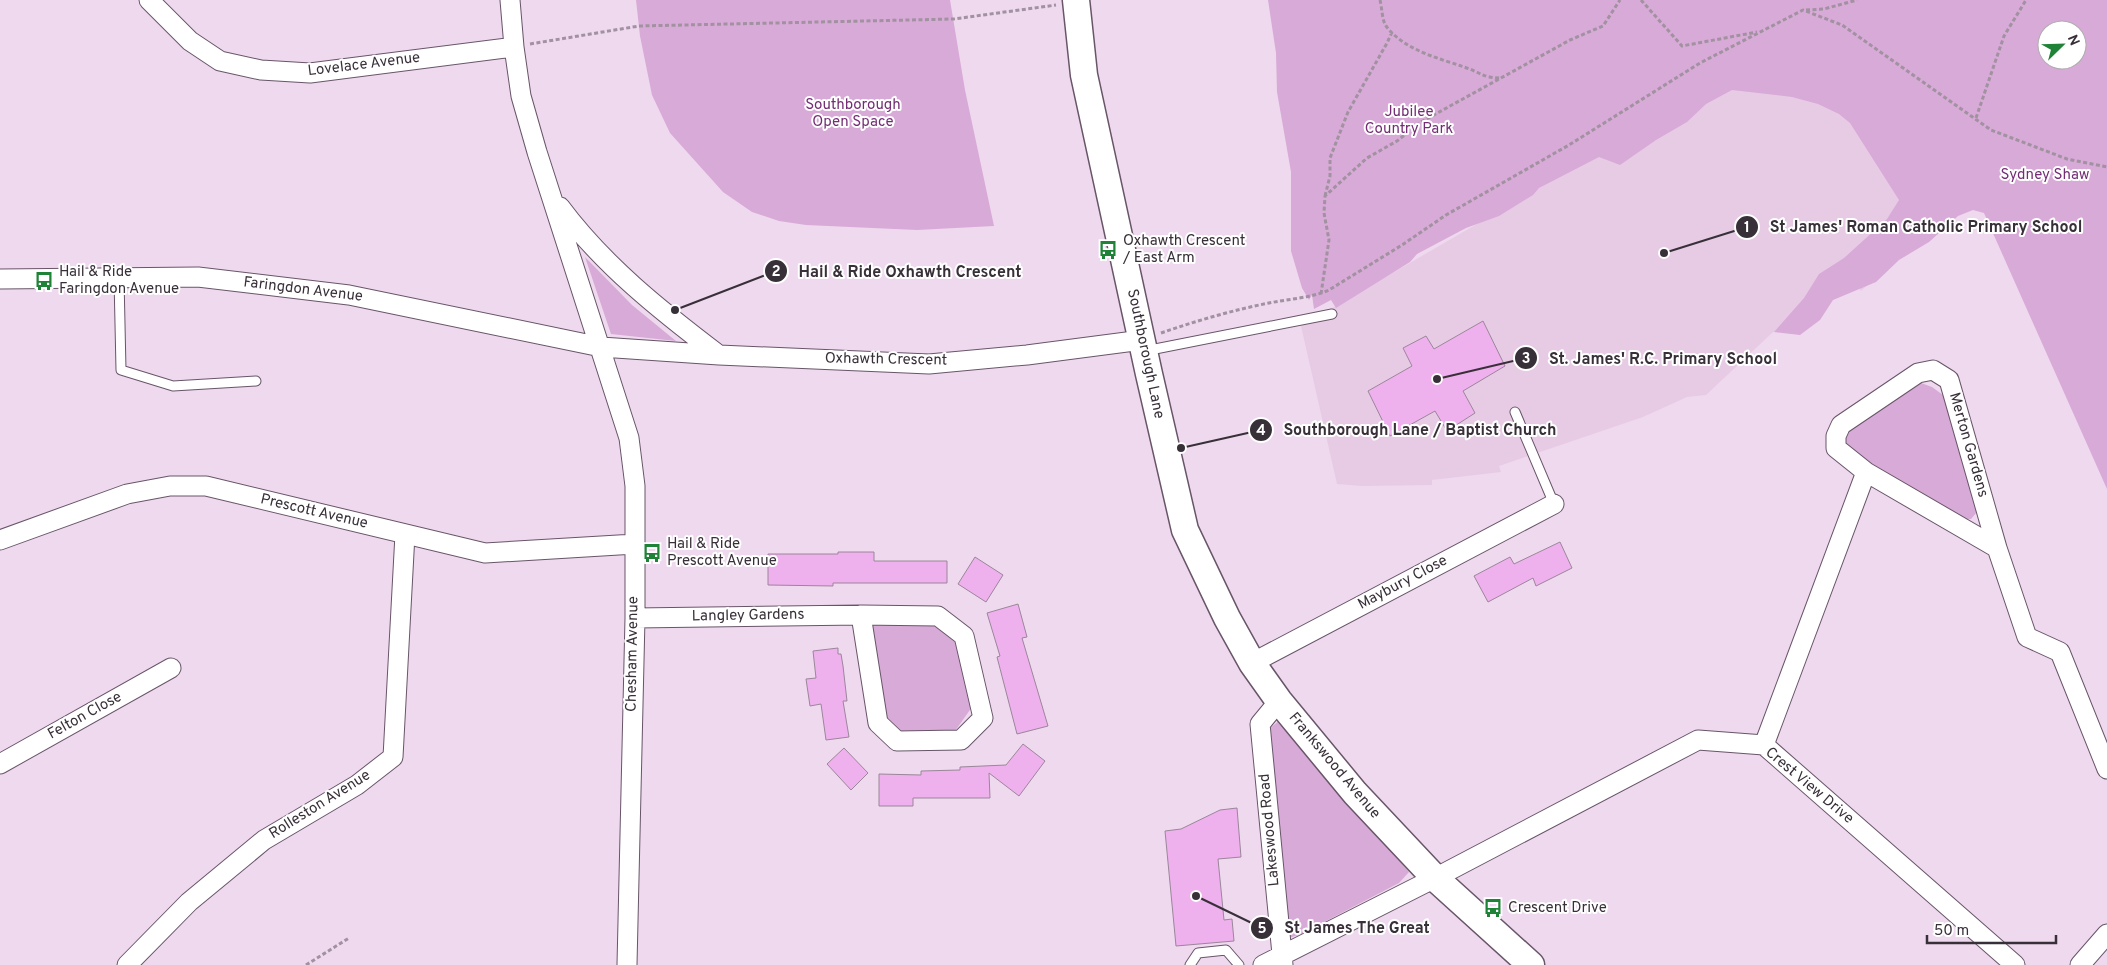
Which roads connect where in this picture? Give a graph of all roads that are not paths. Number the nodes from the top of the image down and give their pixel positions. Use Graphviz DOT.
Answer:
graph roads {
  1 [pos="149,0"];
  2 [pos="510,0"];
  3 [pos="1076,1"];
  4 [pos="514,47"];
  5 [pos="550,194"];
  6 [pos="119,278"];
  7 [pos="0,279"];
  8 [pos="1332,314"];
  9 [pos="1143,346"];
  10 [pos="601,348"];
  11 [pos="719,355"];
  12 [pos="256,381"];
  13 [pos="1515,412"];
  14 [pos="1866,472"];
  15 [pos="1554,504"];
  16 [pos="1185,530"];
  17 [pos="405,534"];
  18 [pos="0,540"];
  19 [pos="635,544"];
  20 [pos="1997,548"];
  21 [pos="861,615"];
  22 [pos="634,618"];
  23 [pos="1252,662"];
  24 [pos="171,668"];
  25 [pos="1279,700"];
  26 [pos="1764,745"];
  27 [pos="0,764"];
  28 [pos="2107,769"];
  29 [pos="1434,878"];
  30 [pos="2107,934"];
  31 [pos="1282,960"];
  32 [pos="127,965"];
  33 [pos="627,965"];
  34 [pos="1190,965"];
  35 [pos="1239,965"];
  36 [pos="1263,965"];
  37 [pos="1531,965"];
  38 [pos="2016,965"];
  39 [pos="2080,965"];
  1 -- 4 [label="street, Lovelace Avenue"];
  2 -- 4 [label="street"];
  3 -- 9 [label="street, Southborough Lane"];
  4 -- 5 [label="street"];
  5 -- 10 [label="street"];
  5 -- 11 [label="street"];
  6 -- 7 [label="street, Faringdon Avenue"];
  6 -- 10 [label="street, Faringdon Avenue"];
  6 -- 12 [label="lane"];
  8 -- 9 [label="lane"];
  9 -- 11 [label="street, Oxhawth Crescent"];
  9 -- 16 [label="street, Southborough Lane"];
  10 -- 11 [label="street, Oxhawth Crescent"];
  10 -- 19 [label="street, Chesham Avenue"];
  13 -- 15 [label="lane"];
  14 -- 20 [label="street, Merton Gardens"];
  14 -- 20 [label="street, Merton Gardens"];
  14 -- 26 [label="street"];
  15 -- 23 [label="street, Maybury Close"];
  16 -- 23 [label="street, Frankswood Avenue"];
  17 -- 18 [label="street, Prescott Avenue"];
  17 -- 19 [label="street, Prescott Avenue"];
  17 -- 32 [label="street, Rolleston Avenue"];
  19 -- 22 [label="street, Chesham Avenue"];
  20 -- 28 [label="street, Merton Gardens"];
  21 -- 21 [label="street, Langley Gardens"];
  21 -- 22 [label="street, Langley Gardens"];
  22 -- 33 [label="street, Chesham Avenue"];
  23 -- 25 [label="street, Frankswood Avenue"];
  24 -- 27 [label="street, Felton Close"];
  25 -- 29 [label="street, Frankswood Avenue"];
  25 -- 31 [label="street, Lakeswood Road"];
  26 -- 29 [label="street, Crest View Drive"];
  26 -- 38 [label="street, Crest View Drive"];
  29 -- 31 [label="street"];
  29 -- 37 [label="street, Frankswood Avenue"];
  30 -- 39 [label="street"];
  31 -- 36 [label="street"];
  34 -- 35 [label="lane"];
}
